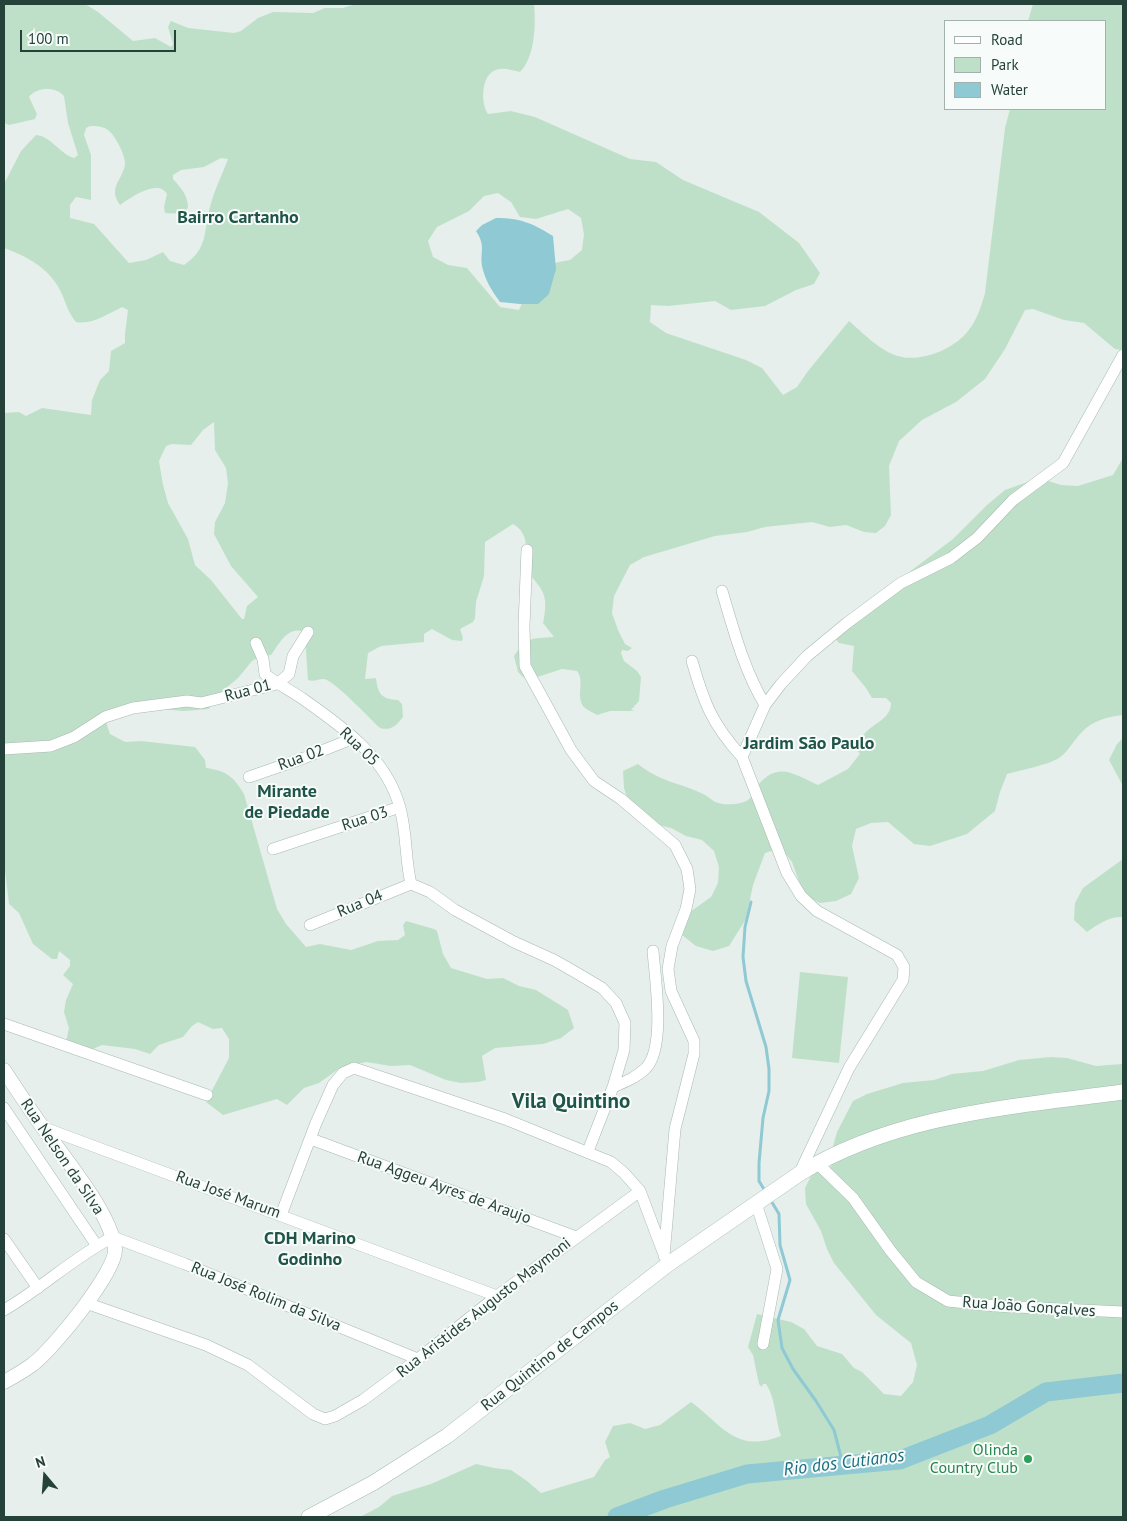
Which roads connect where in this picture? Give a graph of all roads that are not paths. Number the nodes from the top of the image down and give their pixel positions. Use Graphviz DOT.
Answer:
graph roads {
  1 [pos="1123,355"];
  2 [pos="527,550"];
  3 [pos="722,592"];
  4 [pos="308,632"];
  5 [pos="256,643"];
  6 [pos="692,661"];
  7 [pos="277,684"];
  8 [pos="765,705"];
  9 [pos="354,738"];
  10 [pos="4,749"];
  11 [pos="742,756"];
  12 [pos="249,777"];
  13 [pos="400,807"];
  14 [pos="273,848"];
  15 [pos="411,884"];
  16 [pos="310,926"];
  17 [pos="653,951"];
  18 [pos="4,1024"];
  19 [pos="4,1070"];
  20 [pos="613,1087"];
  21 [pos="1123,1092"];
  22 [pos="207,1095"];
  23 [pos="4,1108"];
  24 [pos="42,1128"];
  25 [pos="311,1139"];
  26 [pos="588,1151"];
  27 [pos="817,1163"];
  28 [pos="799,1174"];
  29 [pos="640,1191"];
  30 [pos="758,1202"];
  31 [pos="281,1215"];
  32 [pos="113,1237"];
  33 [pos="576,1237"];
  34 [pos="4,1239"];
  35 [pos="97,1246"];
  36 [pos="666,1260"];
  37 [pos="38,1288"];
  38 [pos="497,1296"];
  39 [pos="86,1303"];
  40 [pos="4,1310"];
  41 [pos="1123,1312"];
  42 [pos="763,1344"];
  43 [pos="418,1359"];
  44 [pos="4,1382"];
  45 [pos="309,1517"];
  1 -- 8 [label="street"];
  2 -- 36 [label="street"];
  3 -- 8 [label="street"];
  4 -- 7 [label="street, Rua 01"];
  5 -- 7 [label="street, Rua 05"];
  6 -- 11 [label="street"];
  7 -- 9 [label="street, Rua 05"];
  7 -- 10 [label="street, Rua 01"];
  8 -- 11 [label="street"];
  9 -- 12 [label="street, Rua 02"];
  9 -- 13 [label="street, Rua 05"];
  11 -- 28 [label="street"];
  13 -- 14 [label="street, Rua 03"];
  13 -- 15 [label="street, Rua 05"];
  15 -- 16 [label="street, Rua 04"];
  15 -- 20 [label="street"];
  17 -- 20 [label="street"];
  18 -- 22 [label="street"];
  19 -- 24 [label="street, Rua Nelson da Silva"];
  20 -- 26 [label="street"];
  21 -- 27 [label="main road, Rua Quintino de Campos"];
  23 -- 35 [label="street"];
  24 -- 31 [label="street, Rua José Marum"];
  24 -- 32 [label="street, Rua Nelson da Silva"];
  25 -- 26 [label="street"];
  25 -- 31 [label="street"];
  25 -- 33 [label="street, Rua Aggeu Ayres de Araujo"];
  26 -- 29 [label="street"];
  27 -- 28 [label="main road, Rua Quintino de Campos"];
  27 -- 41 [label="street, Rua João Gonçalves"];
  28 -- 30 [label="main road, Rua Quintino de Campos"];
  29 -- 33 [label="street, Rua Aristides Augusto Maymoni"];
  29 -- 36 [label="street"];
  30 -- 36 [label="main road, Rua Quintino de Campos"];
  30 -- 42 [label="street"];
  31 -- 38 [label="street, Rua José Marum"];
  32 -- 35 [label="street"];
  32 -- 39 [label="street, Rua Nelson da Silva"];
  32 -- 43 [label="street, Rua José Rolim da Silva"];
  33 -- 38 [label="street, Rua Aristides Augusto Maymoni"];
  34 -- 37 [label="street"];
  35 -- 37 [label="street"];
  36 -- 45 [label="main road, Rua Quintino de Campos"];
  37 -- 40 [label="street"];
  38 -- 43 [label="street, Rua Aristides Augusto Maymoni"];
  39 -- 43 [label="street, Rua Aristides Augusto Maymoni"];
  39 -- 44 [label="street, Rua Nelson da Silva"];
}
